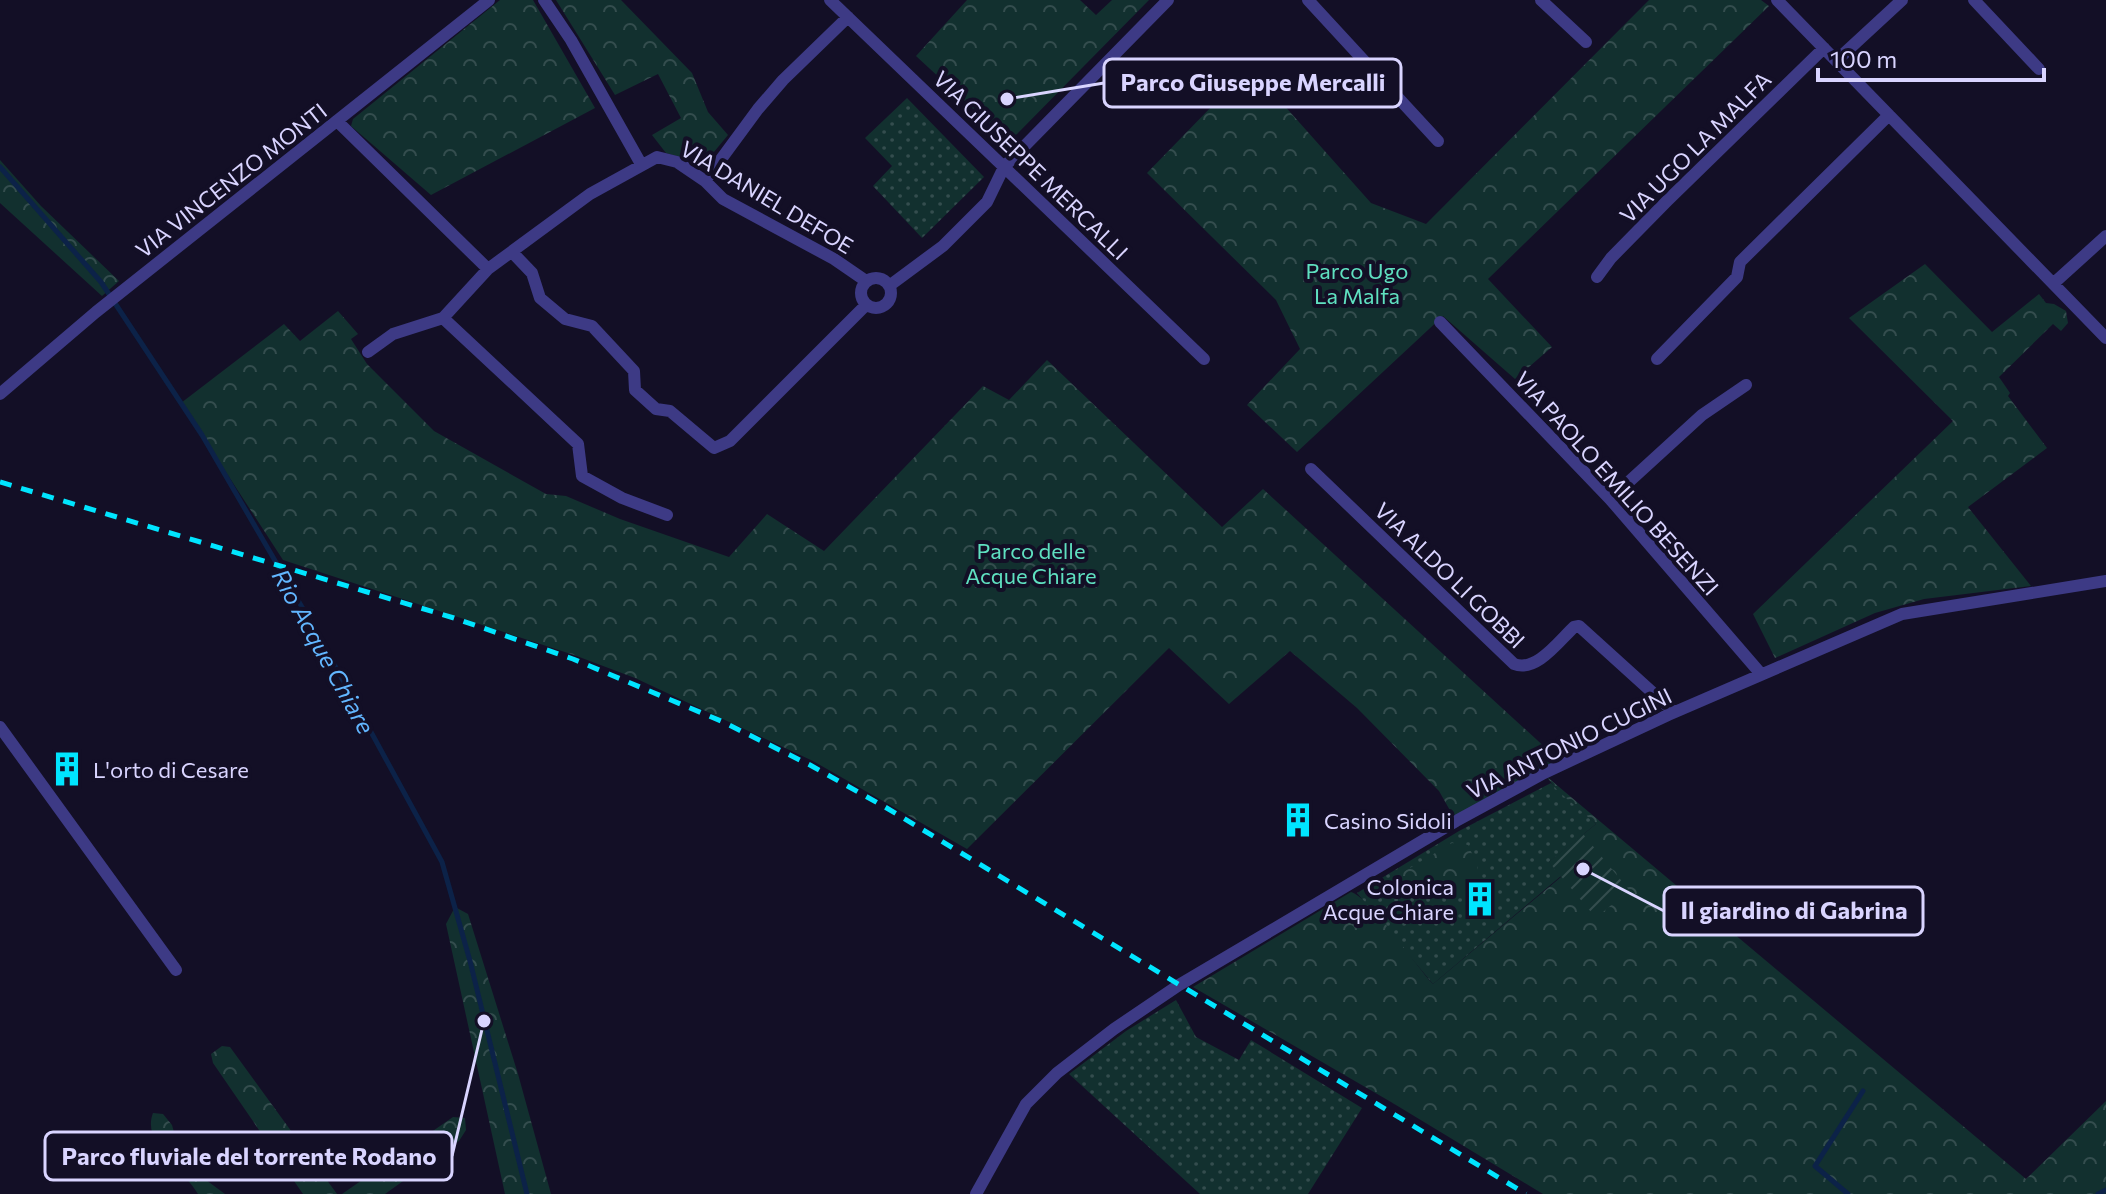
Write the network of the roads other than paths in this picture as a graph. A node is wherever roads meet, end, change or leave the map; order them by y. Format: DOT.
graph roads {
  1 [pos="489,0"];
  2 [pos="544,0"];
  3 [pos="830,0"];
  4 [pos="1168,0"];
  5 [pos="1308,0"];
  6 [pos="1541,0"];
  7 [pos="1777,0"];
  8 [pos="1902,0"];
  9 [pos="1974,0"];
  10 [pos="848,17"];
  11 [pos="1586,42"];
  12 [pos="1824,48"];
  13 [pos="1836,61"];
  14 [pos="2039,69"];
  15 [pos="1889,115"];
  16 [pos="338,122"];
  17 [pos="1438,141"];
  18 [pos="641,164"];
  19 [pos="1004,167"];
  20 [pos="705,181"];
  21 [pos="2106,236"];
  22 [pos="513,253"];
  23 [pos="488,269"];
  24 [pos="1597,277"];
  25 [pos="866,281"];
  26 [pos="2054,283"];
  27 [pos="889,286"];
  28 [pos="866,305"];
  29 [pos="443,318"];
  30 [pos="1440,322"];
  31 [pos="2106,338"];
  32 [pos="368,352"];
  33 [pos="1204,359"];
  34 [pos="1657,359"];
  35 [pos="1746,385"];
  36 [pos="0,394"];
  37 [pos="1311,469"];
  38 [pos="1610,499"];
  39 [pos="667,515"];
  40 [pos="2106,581"];
  41 [pos="1761,674"];
  42 [pos="1674,712"];
  43 [pos="0,727"];
  44 [pos="176,970"];
  45 [pos="976,1194"];
  1 -- 16 [label="street, VIA VINCENZO MONTI"];
  2 -- 18 [label="street"];
  3 -- 10 [label="street, VIA GIUSEPPE MERCALLI"];
  4 -- 19 [label="street"];
  5 -- 17 [label="street"];
  6 -- 11 [label="street"];
  7 -- 12 [label="street"];
  8 -- 13 [label="street"];
  9 -- 14 [label="street"];
  10 -- 19 [label="street, VIA GIUSEPPE MERCALLI"];
  10 -- 20 [label="street"];
  12 -- 13 [label="street"];
  12 -- 24 [label="street, VIA UGO LA MALFA"];
  13 -- 15 [label="street"];
  15 -- 26 [label="street"];
  15 -- 34 [label="street"];
  16 -- 23 [label="street"];
  16 -- 36 [label="street, VIA VINCENZO MONTI"];
  18 -- 20 [label="street, VIA DANIEL DEFOE"];
  18 -- 22 [label="street, VIA DANIEL DEFOE"];
  19 -- 27 [label="street"];
  19 -- 33 [label="street, VIA GIUSEPPE MERCALLI"];
  20 -- 25 [label="street, VIA DANIEL DEFOE"];
  21 -- 26 [label="street"];
  22 -- 23 [label="street, VIA DANIEL DEFOE"];
  22 -- 28 [label="street"];
  23 -- 29 [label="street, VIA DANIEL DEFOE"];
  25 -- 27 [label="street, VIA DANIEL DEFOE"];
  25 -- 28 [label="street, VIA DANIEL DEFOE"];
  26 -- 31 [label="street"];
  27 -- 28 [label="street"];
  29 -- 32 [label="street"];
  29 -- 39 [label="street"];
  30 -- 38 [label="street, VIA PAOLO EMILIO BESENZI"];
  35 -- 38 [label="street"];
  37 -- 42 [label="street, VIA ALDO LI GOBBI"];
  38 -- 41 [label="street, VIA PAOLO EMILIO BESENZI"];
  40 -- 41 [label="street, VIA ANTONIO CUGINI"];
  41 -- 42 [label="street, VIA ANTONIO CUGINI"];
  42 -- 45 [label="street, VIA ANTONIO CUGINI"];
  43 -- 44 [label="street"];
}
